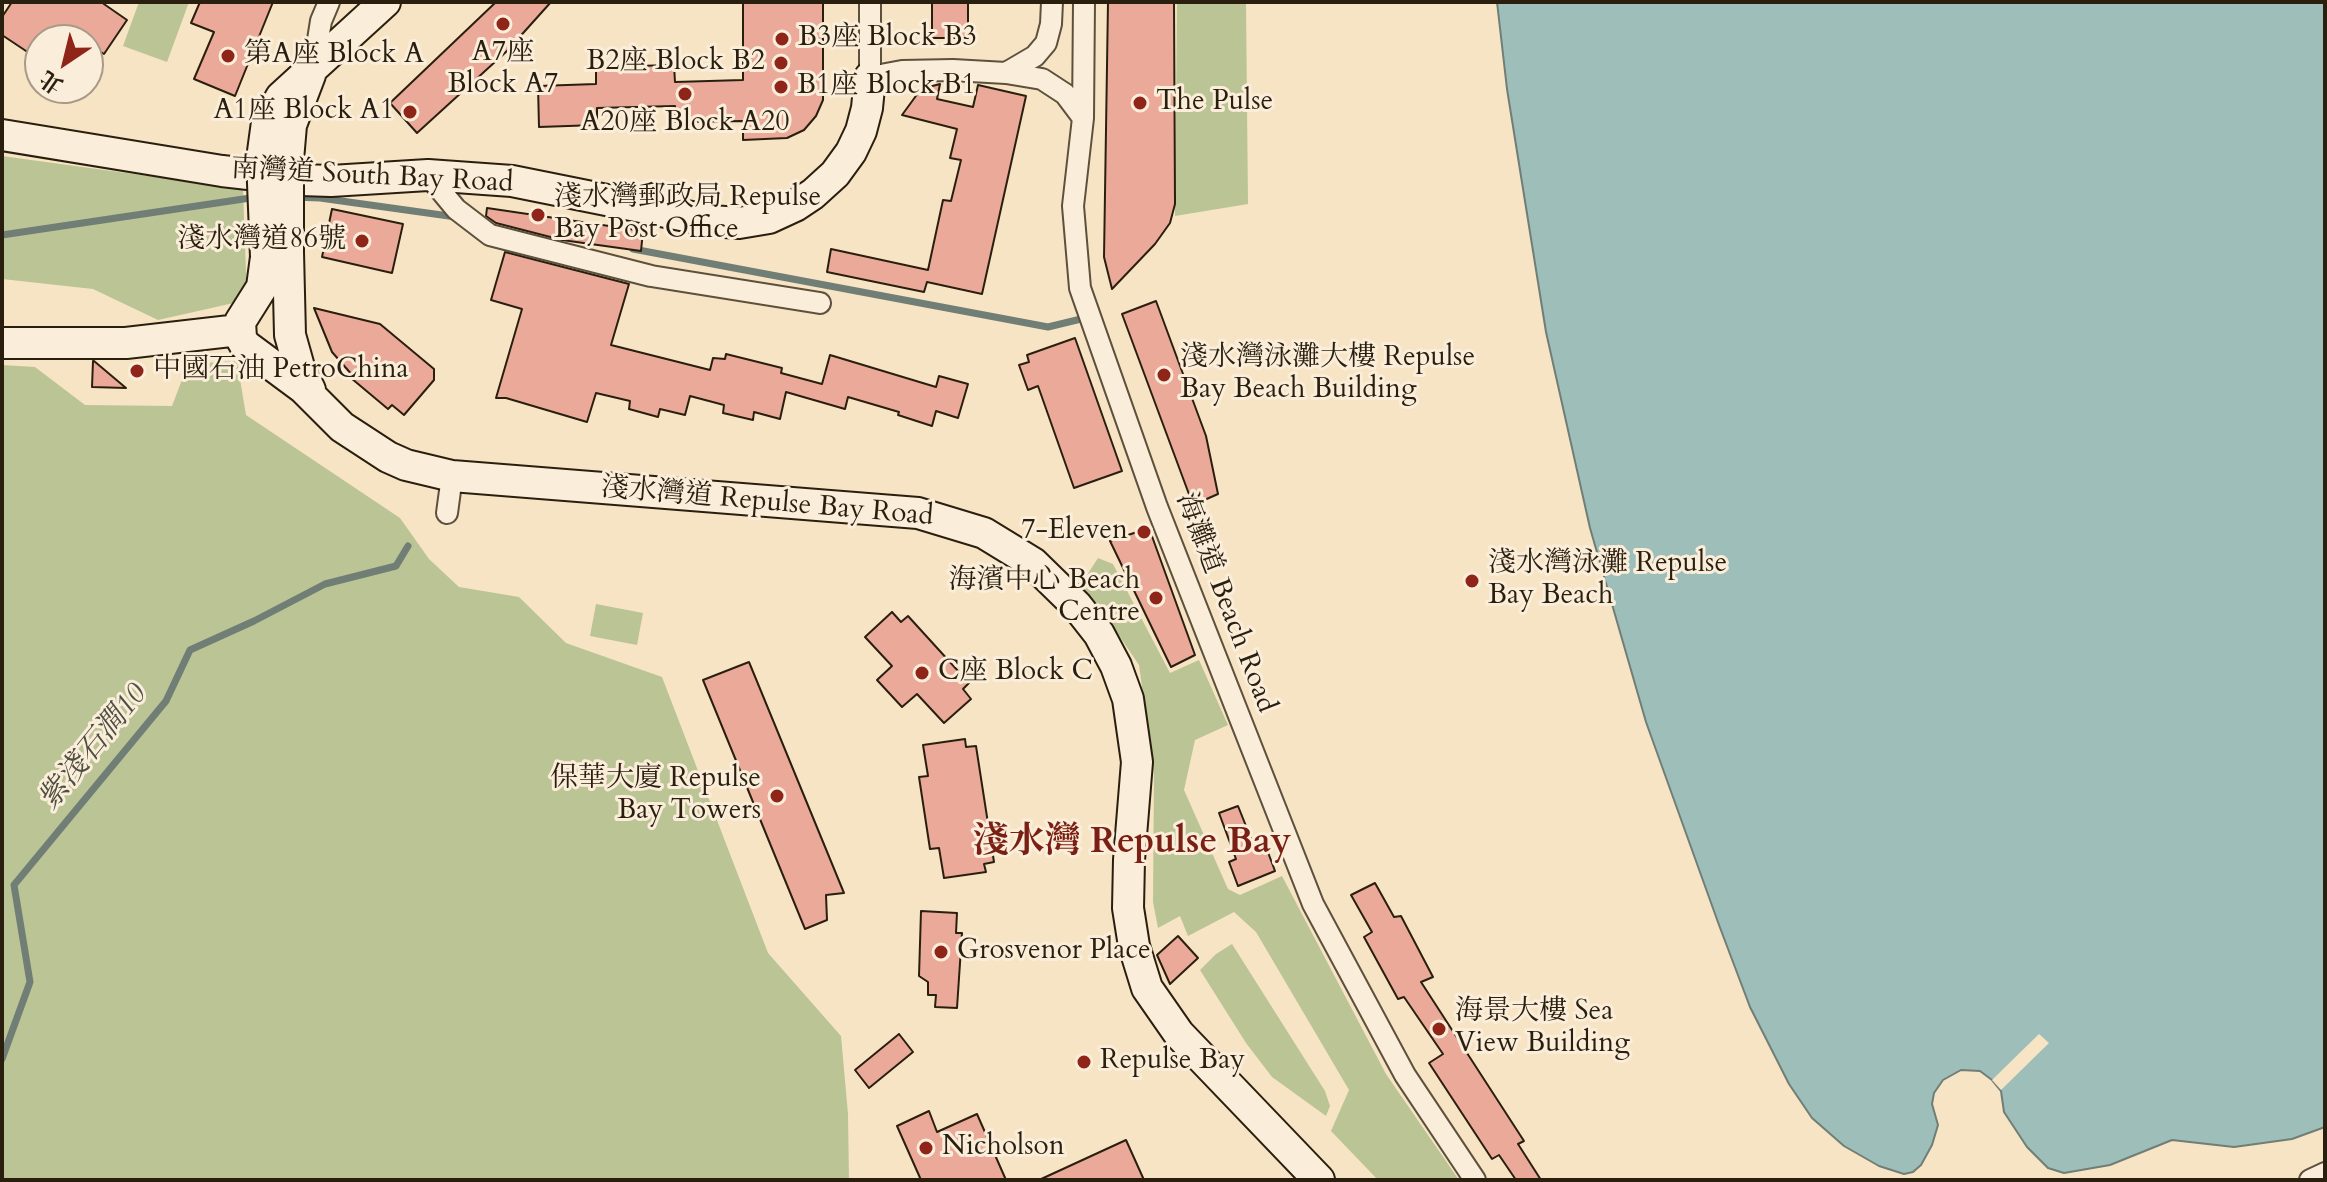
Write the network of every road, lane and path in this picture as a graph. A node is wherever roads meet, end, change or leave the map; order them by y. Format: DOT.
graph roads {
  1 [pos="329,2"];
  2 [pos="385,2"];
  3 [pos="870,2"];
  4 [pos="1052,2"];
  5 [pos="1084,2"];
  6 [pos="314,65"];
  7 [pos="1006,73"];
  8 [pos="870,77"];
  9 [pos="1083,118"];
  10 [pos="2,135"];
  11 [pos="434,183"];
  12 [pos="277,255"];
  13 [pos="820,303"];
  14 [pos="289,328"];
  15 [pos="246,330"];
  16 [pos="2,343"];
  17 [pos="320,405"];
  18 [pos="452,476"];
  19 [pos="447,513"];
  20 [pos="2325,1173"];
  21 [pos="1319,1180"];
  22 [pos="1475,1180"];
  23 [pos="2310,1180"];
  1 -- 6 [label="street"];
  2 -- 6 [label="main road, 淺水灣道 Repulse Bay Road"];
  3 -- 8 [label="street, 南灣道 South Bay Road"];
  4 -- 7 [label="street"];
  5 -- 9 [label="street, 海灘道 Beach Road"];
  6 -- 12 [label="main road, 淺水灣道 Repulse Bay Road, bridge"];
  7 -- 8 [label="street"];
  7 -- 9 [label="street"];
  8 -- 11 [label="main road, 南灣道 South Bay Road"];
  9 -- 22 [label="street, 海灘道 Beach Road"];
  10 -- 11 [label="main road, 南灣道 South Bay Road"];
  11 -- 13 [label="street"];
  12 -- 14 [label="main road, 淺水灣道 Repulse Bay Road"];
  12 -- 15 [label="main road, 淺水灣道 Repulse Bay Road"];
  14 -- 15 [label="main road"];
  14 -- 15 [label="main road"];
  14 -- 17 [label="main road, 淺水灣道 Repulse Bay Road"];
  15 -- 16 [label="main road"];
  15 -- 17 [label="main road, 淺水灣道 Repulse Bay Road"];
  17 -- 18 [label="main road, 淺水灣道 Repulse Bay Road"];
  18 -- 19 [label="street"];
  18 -- 21 [label="main road, 淺水灣道 Repulse Bay Road"];
  20 -- 23 [label="street"];
}
